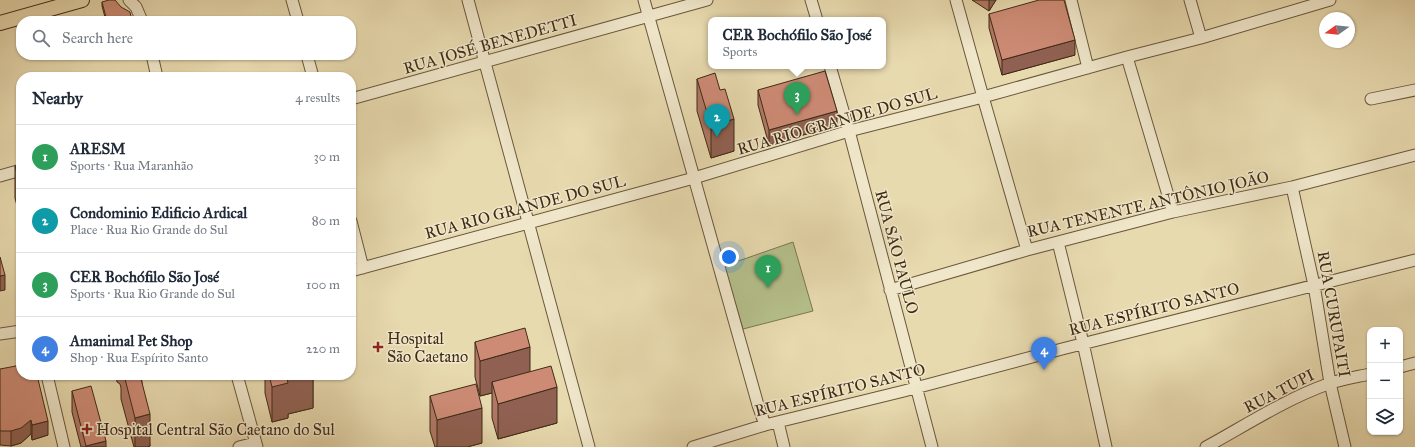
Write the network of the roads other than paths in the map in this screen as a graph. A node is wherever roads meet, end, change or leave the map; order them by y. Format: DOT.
graph roads {
  1 [pos="82,0"];
  2 [pos="129,0"];
  3 [pos="292,0"];
  4 [pos="468,0"];
  5 [pos="644,0"];
  6 [pos="707,0"];
  7 [pos="811,0"];
  8 [pos="956,0"];
  9 [pos="1071,0"];
  10 [pos="1190,0"];
  11 [pos="1330,0"];
  12 [pos="1290,6"];
  13 [pos="25,16"];
  14 [pos="140,16"];
  15 [pos="297,16"];
  16 [pos="649,17"];
  17 [pos="816,17"];
  18 [pos="16,19"];
  19 [pos="0,23"];
  20 [pos="1200,38"];
  21 [pos="1128,57"];
  22 [pos="153,60"];
  23 [pos="308,60"];
  24 [pos="484,62"];
  25 [pos="1088,68"];
  26 [pos="831,69"];
  27 [pos="156,72"];
  28 [pos="312,72"];
  29 [pos="1415,90"];
  30 [pos="983,97"];
  31 [pos="356,98"];
  32 [pos="1371,99"];
  33 [pos="849,131"];
  34 [pos="1415,155"];
  35 [pos="16,171"];
  36 [pos="0,176"];
  37 [pos="694,178"];
  38 [pos="1292,187"];
  39 [pos="1174,212"];
  40 [pos="528,223"];
  41 [pos="356,241"];
  42 [pos="1058,242"];
  43 [pos="1027,250"];
  44 [pos="1415,260"];
  45 [pos="363,268"];
  46 [pos="356,270"];
  47 [pos="1314,285"];
  48 [pos="890,290"];
  49 [pos="16,332"];
  50 [pos="0,334"];
  51 [pos="1083,343"];
  52 [pos="1415,364"];
  53 [pos="1403,366"];
  54 [pos="1367,375"];
  55 [pos="48,380"];
  56 [pos="238,380"];
  57 [pos="1330,383"];
  58 [pos="916,387"];
  59 [pos="778,422"];
  60 [pos="765,425"];
  61 [pos="256,445"];
  62 [pos="64,447"];
  63 [pos="239,447"];
  64 [pos="589,447"];
  65 [pos="693,447"];
  66 [pos="784,447"];
  67 [pos="932,447"];
  68 [pos="1106,447"];
  69 [pos="1206,447"];
  70 [pos="1345,447"];
  1 -- 13 [label="main road"];
  2 -- 14 [label="street"];
  3 -- 15 [label="street"];
  4 -- 24 [label="street"];
  5 -- 16 [label="street"];
  6 -- 16 [label="street, RUA JOSÉ BENEDETTI"];
  7 -- 17 [label="street"];
  8 -- 30 [label="street"];
  9 -- 25 [label="street"];
  10 -- 20 [label="street"];
  11 -- 12 [label="street, RUA RIO GRANDE DO SUL"];
  12 -- 20 [label="street, RUA RIO GRANDE DO SUL"];
  16 -- 24 [label="street, RUA JOSÉ BENEDETTI"];
  16 -- 37 [label="street"];
  18 -- 19 [label="main road"];
  20 -- 21 [label="street, RUA RIO GRANDE DO SUL"];
  21 -- 25 [label="street, RUA RIO GRANDE DO SUL"];
  21 -- 39 [label="street"];
  22 -- 27 [label="street"];
  23 -- 28 [label="street"];
  24 -- 31 [label="street, RUA JOSÉ BENEDETTI"];
  24 -- 40 [label="street"];
  25 -- 30 [label="street, RUA RIO GRANDE DO SUL"];
  26 -- 33 [label="street, RUA SÃO PAULO"];
  29 -- 32 [label="street"];
  30 -- 33 [label="street, RUA RIO GRANDE DO SUL"];
  30 -- 43 [label="street"];
  33 -- 37 [label="street, RUA RIO GRANDE DO SUL"];
  33 -- 48 [label="street, RUA SÃO PAULO"];
  34 -- 38 [label="street, RUA TENENTE ANTÔNIO JOÃO"];
  35 -- 36 [label="street"];
  37 -- 40 [label="street, RUA RIO GRANDE DO SUL"];
  37 -- 60 [label="street"];
  38 -- 39 [label="street, RUA TENENTE ANTÔNIO JOÃO"];
  38 -- 47 [label="street, RUA CURUPAITI"];
  39 -- 42 [label="street, RUA TENENTE ANTÔNIO JOÃO"];
  40 -- 45 [label="street, RUA RIO GRANDE DO SUL"];
  40 -- 64 [label="street"];
  41 -- 45 [label="street"];
  42 -- 43 [label="street, RUA TENENTE ANTÔNIO JOÃO"];
  42 -- 51 [label="street"];
  43 -- 48 [label="street, RUA TENENTE ANTÔNIO JOÃO"];
  44 -- 47 [label="street, RUA ESPÍRITO SANTO"];
  45 -- 46 [label="street, RUA RIO GRANDE DO SUL"];
  47 -- 51 [label="street, RUA ESPÍRITO SANTO"];
  47 -- 57 [label="street, RUA CURUPAITI"];
  48 -- 58 [label="street, RUA SÃO PAULO"];
  49 -- 50 [label="street"];
  51 -- 58 [label="street, RUA ESPÍRITO SANTO"];
  51 -- 68 [label="street"];
  52 -- 53 [label="street"];
  54 -- 57 [label="street, RUA TUPI"];
  55 -- 62 [label="street"];
  56 -- 61 [label="street"];
  57 -- 69 [label="street, RUA TUPI"];
  57 -- 70 [label="street, RUA CURUPAITI"];
  58 -- 59 [label="street, RUA ESPÍRITO SANTO"];
  58 -- 67 [label="street, RUA SÃO PAULO"];
  59 -- 60 [label="street, RUA ESPÍRITO SANTO"];
  59 -- 66 [label="street"];
  60 -- 65 [label="street, RUA ESPÍRITO SANTO"];
  61 -- 63 [label="street"];
}
